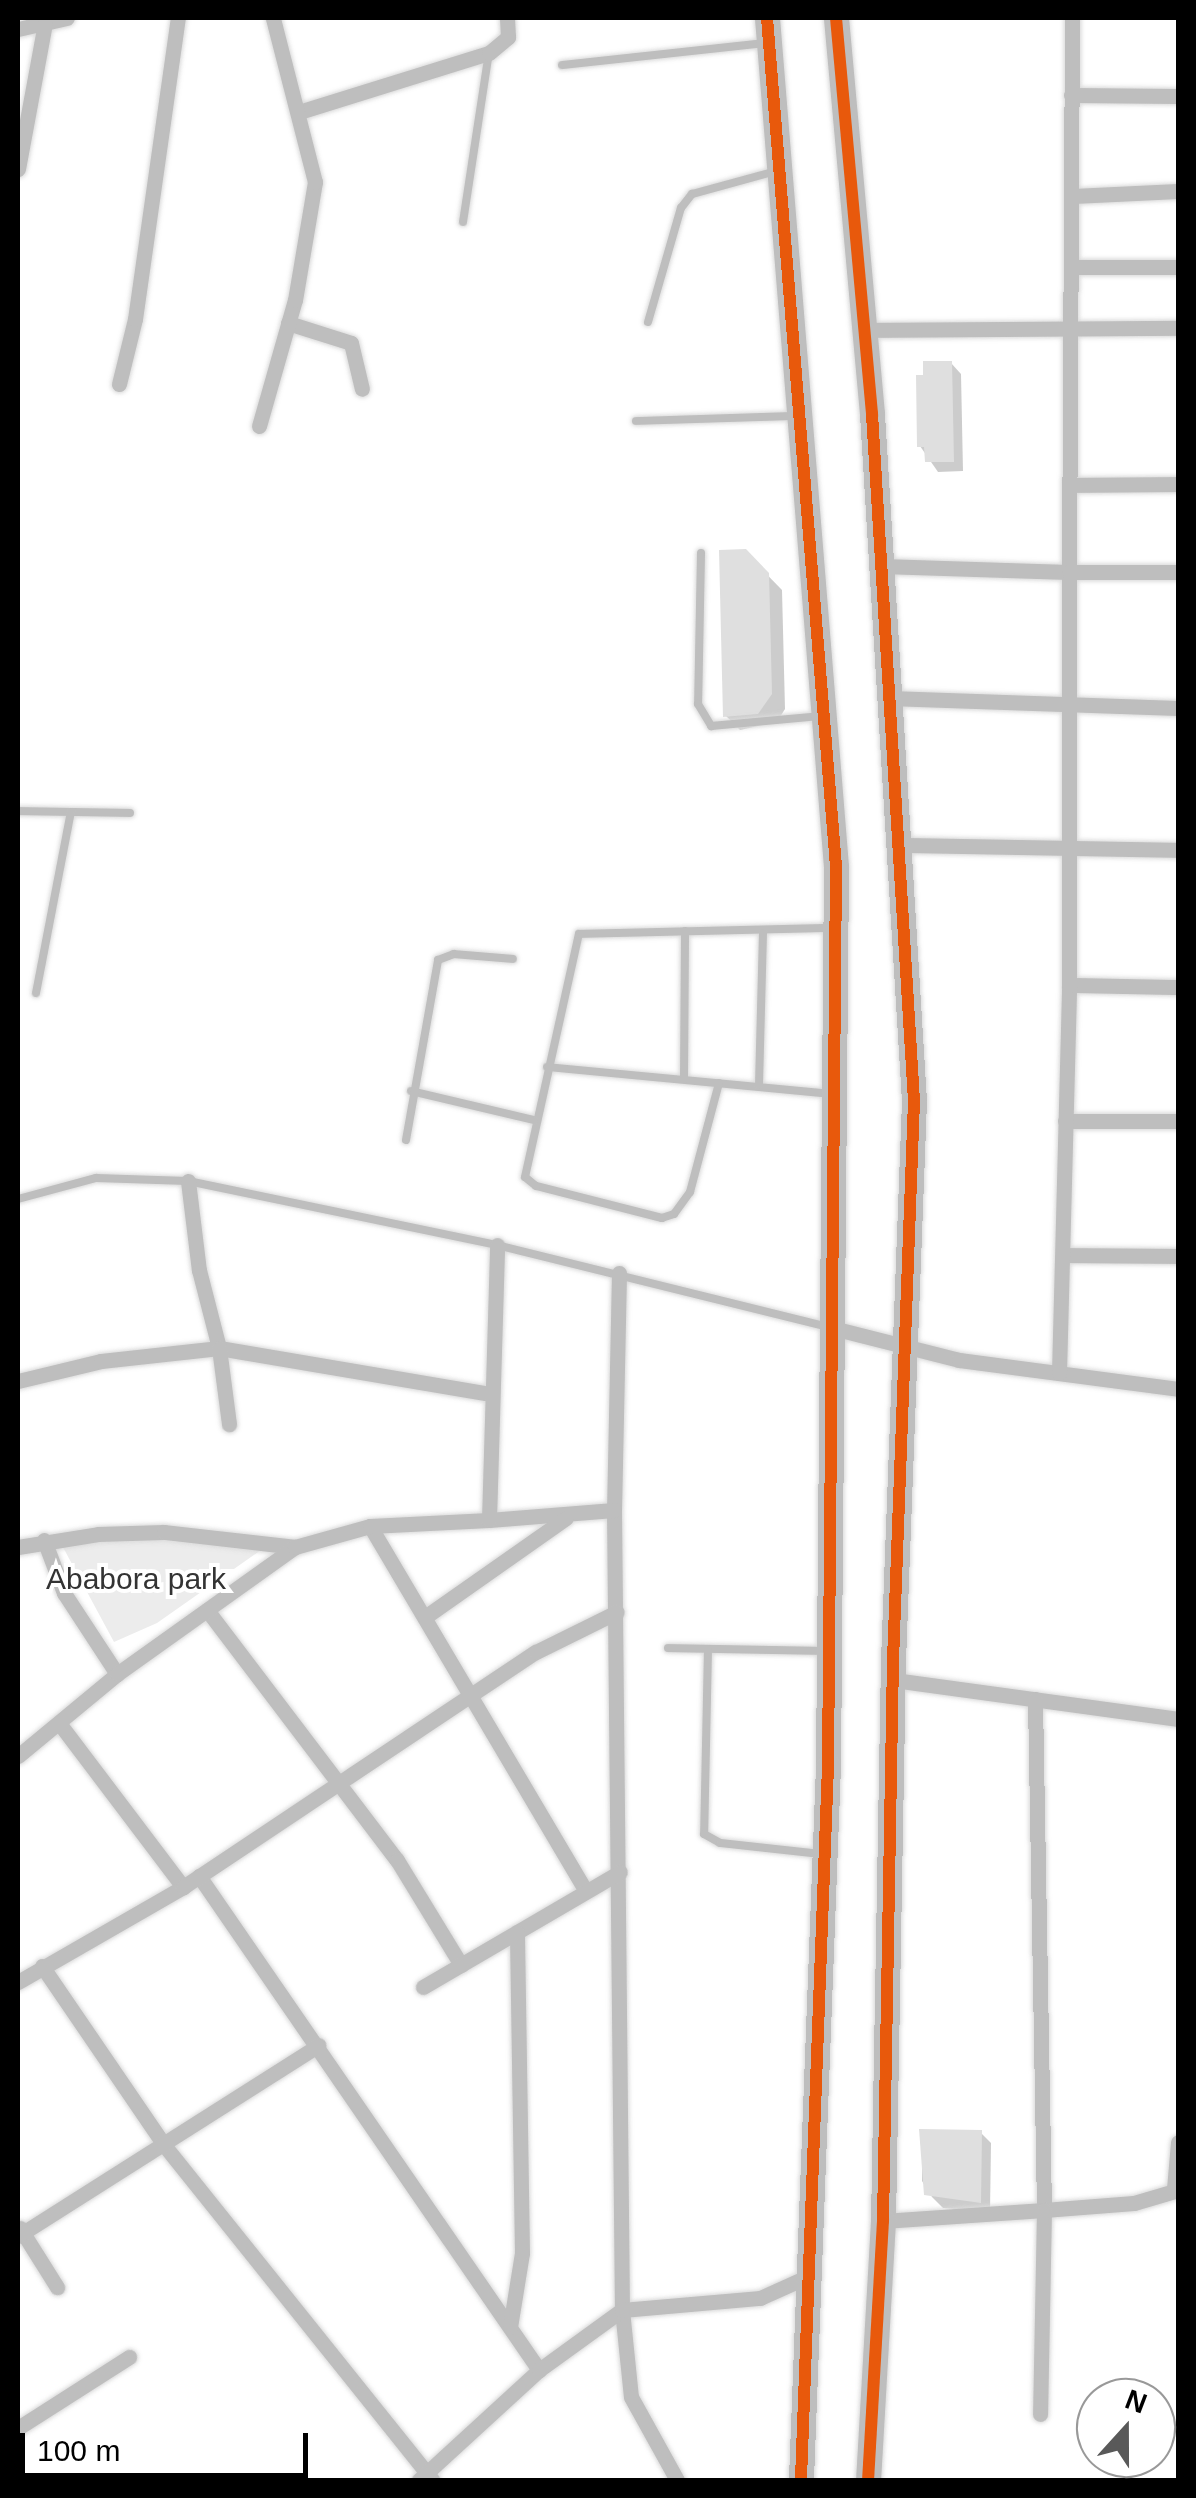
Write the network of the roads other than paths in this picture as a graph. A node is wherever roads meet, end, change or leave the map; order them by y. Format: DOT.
graph roads {
  1 [pos="67,18"];
  2 [pos="178,18"];
  3 [pos="273,18"];
  4 [pos="506,18"];
  5 [pos="836,18"];
  6 [pos="1072,18"];
  7 [pos="45,23"];
  8 [pos="18,29"];
  9 [pos="767,30"];
  10 [pos="490,54"];
  11 [pos="562,65"];
  12 [pos="1072,95"];
  13 [pos="1178,96"];
  14 [pos="299,112"];
  15 [pos="18,169"];
  16 [pos="776,171"];
  17 [pos="1178,191"];
  18 [pos="1073,196"];
  19 [pos="463,222"];
  20 [pos="1073,267"];
  21 [pos="1178,267"];
  22 [pos="648,322"];
  23 [pos="288,323"];
  24 [pos="1071,328"];
  25 [pos="1178,328"];
  26 [pos="864,330"];
  27 [pos="119,384"];
  28 [pos="362,388"];
  29 [pos="797,416"];
  30 [pos="636,421"];
  31 [pos="258,426"];
  32 [pos="1178,484"];
  33 [pos="1070,485"];
  34 [pos="702,554"];
  35 [pos="881,566"];
  36 [pos="1069,572"];
  37 [pos="1178,572"];
  38 [pos="889,698"];
  39 [pos="1069,708"];
  40 [pos="1178,708"];
  41 [pos="822,716"];
  42 [pos="18,811"];
  43 [pos="71,812"];
  44 [pos="130,813"];
  45 [pos="900,845"];
  46 [pos="1178,850"];
  47 [pos="1066,851"];
  48 [pos="836,928"];
  49 [pos="685,932"];
  50 [pos="763,933"];
  51 [pos="513,958"];
  52 [pos="1069,985"];
  53 [pos="1178,986"];
  54 [pos="36,993"];
  55 [pos="547,1067"];
  56 [pos="684,1079"];
  57 [pos="719,1083"];
  58 [pos="759,1085"];
  59 [pos="411,1091"];
  60 [pos="834,1095"];
  61 [pos="534,1120"];
  62 [pos="1066,1122"];
  63 [pos="1178,1122"];
  64 [pos="406,1140"];
  65 [pos="188,1182"];
  66 [pos="18,1200"];
  67 [pos="497,1245"];
  68 [pos="1063,1255"];
  69 [pos="1178,1256"];
  70 [pos="619,1273"];
  71 [pos="830,1328"];
  72 [pos="219,1348"];
  73 [pos="907,1348"];
  74 [pos="1058,1373"];
  75 [pos="18,1381"];
  76 [pos="1178,1390"];
  77 [pos="490,1394"];
  78 [pos="229,1424"];
  79 [pos="614,1510"];
  80 [pos="566,1518"];
  81 [pos="489,1520"];
  82 [pos="370,1526"];
  83 [pos="44,1540"];
  84 [pos="18,1547"];
  85 [pos="296,1547"];
  86 [pos="207,1610"];
  87 [pos="617,1612"];
  88 [pos="425,1618"];
  89 [pos="668,1648"];
  90 [pos="708,1649"];
  91 [pos="826,1651"];
  92 [pos="117,1674"];
  93 [pos="894,1680"];
  94 [pos="468,1694"];
  95 [pos="1035,1698"];
  96 [pos="1178,1719"];
  97 [pos="59,1723"];
  98 [pos="18,1756"];
  99 [pos="339,1783"];
  100 [pos="825,1854"];
  101 [pos="620,1872"];
  102 [pos="198,1876"];
  103 [pos="183,1887"];
  104 [pos="586,1891"];
  105 [pos="516,1932"];
  106 [pos="461,1965"];
  107 [pos="42,1966"];
  108 [pos="18,1982"];
  109 [pos="423,1987"];
  110 [pos="319,2046"];
  111 [pos="1178,2142"];
  112 [pos="164,2145"];
  113 [pos="1176,2189"];
  114 [pos="1044,2210"];
  115 [pos="883,2220"];
  116 [pos="19,2231"];
  117 [pos="809,2276"];
  118 [pos="57,2287"];
  119 [pos="622,2310"];
  120 [pos="510,2327"];
  121 [pos="129,2357"];
  122 [pos="539,2370"];
  123 [pos="1040,2414"];
  124 [pos="18,2428"];
  125 [pos="427,2479"];
  126 [pos="677,2480"];
  127 [pos="801,2480"];
  128 [pos="868,2480"];
  1 -- 7 [label="street"];
  2 -- 27 [label="street"];
  3 -- 14 [label="street"];
  4 -- 10 [label="street"];
  5 -- 26 [label="main road"];
  6 -- 12 [label="street"];
  7 -- 8 [label="street"];
  7 -- 15 [label="street"];
  9 -- 11 [label="lane"];
  9 -- 16 [label="main road"];
  10 -- 14 [label="street"];
  10 -- 19 [label="lane"];
  12 -- 13 [label="street"];
  12 -- 18 [label="street"];
  14 -- 23 [label="street"];
  16 -- 22 [label="lane"];
  16 -- 29 [label="main road"];
  17 -- 18 [label="street"];
  18 -- 20 [label="street"];
  20 -- 21 [label="street"];
  20 -- 24 [label="street"];
  23 -- 28 [label="street"];
  23 -- 31 [label="street"];
  24 -- 25 [label="street"];
  24 -- 26 [label="street"];
  24 -- 33 [label="street"];
  26 -- 35 [label="main road"];
  29 -- 30 [label="lane"];
  29 -- 41 [label="main road"];
  32 -- 33 [label="street"];
  33 -- 36 [label="street"];
  34 -- 41 [label="lane"];
  35 -- 36 [label="street"];
  35 -- 38 [label="main road"];
  36 -- 37 [label="street"];
  36 -- 39 [label="street"];
  38 -- 39 [label="street"];
  38 -- 45 [label="main road"];
  39 -- 40 [label="street"];
  39 -- 47 [label="street"];
  41 -- 48 [label="main road"];
  42 -- 43 [label="lane"];
  43 -- 44 [label="lane"];
  43 -- 54 [label="lane"];
  45 -- 47 [label="street"];
  45 -- 73 [label="main road"];
  46 -- 47 [label="street"];
  47 -- 52 [label="street"];
  48 -- 50 [label="lane"];
  48 -- 60 [label="main road"];
  49 -- 50 [label="lane"];
  49 -- 55 [label="lane"];
  49 -- 56 [label="lane"];
  50 -- 58 [label="lane"];
  51 -- 59 [label="lane"];
  52 -- 53 [label="street"];
  52 -- 62 [label="street"];
  55 -- 56 [label="lane"];
  55 -- 61 [label="lane"];
  56 -- 57 [label="lane"];
  57 -- 58 [label="lane"];
  57 -- 61 [label="lane"];
  58 -- 60 [label="lane"];
  59 -- 61 [label="lane"];
  59 -- 64 [label="lane"];
  60 -- 71 [label="main road"];
  62 -- 63 [label="street"];
  62 -- 68 [label="street"];
  65 -- 66 [label="lane"];
  65 -- 67 [label="lane"];
  65 -- 72 [label="street"];
  67 -- 70 [label="lane"];
  67 -- 77 [label="street"];
  68 -- 69 [label="street"];
  68 -- 74 [label="street"];
  70 -- 71 [label="lane"];
  70 -- 79 [label="street"];
  71 -- 73 [label="street"];
  71 -- 91 [label="main road"];
  72 -- 75 [label="street"];
  72 -- 77 [label="street"];
  72 -- 78 [label="street"];
  73 -- 74 [label="street"];
  73 -- 93 [label="main road"];
  74 -- 76 [label="street"];
  77 -- 81 [label="street"];
  79 -- 80 [label="street"];
  79 -- 87 [label="street"];
  80 -- 81 [label="street"];
  80 -- 88 [label="street"];
  81 -- 82 [label="street"];
  82 -- 85 [label="street"];
  82 -- 88 [label="street"];
  83 -- 84 [label="street"];
  83 -- 85 [label="street"];
  83 -- 92 [label="street"];
  85 -- 86 [label="street"];
  86 -- 92 [label="street"];
  86 -- 99 [label="street"];
  87 -- 94 [label="street"];
  87 -- 101 [label="street"];
  88 -- 94 [label="street"];
  89 -- 90 [label="lane"];
  90 -- 91 [label="lane"];
  90 -- 100 [label="lane"];
  91 -- 100 [label="main road"];
  92 -- 97 [label="street"];
  93 -- 95 [label="street"];
  93 -- 115 [label="main road"];
  94 -- 99 [label="street"];
  94 -- 104 [label="street"];
  95 -- 96 [label="street"];
  95 -- 114 [label="street"];
  97 -- 98 [label="street"];
  97 -- 103 [label="street"];
  99 -- 102 [label="street"];
  99 -- 106 [label="street"];
  100 -- 117 [label="main road"];
  101 -- 104 [label="street"];
  101 -- 119 [label="street"];
  102 -- 103 [label="street"];
  102 -- 110 [label="street"];
  103 -- 107 [label="street"];
  104 -- 105 [label="street"];
  105 -- 106 [label="street"];
  105 -- 120 [label="street"];
  106 -- 109 [label="street"];
  107 -- 108 [label="street"];
  107 -- 112 [label="street"];
  110 -- 112 [label="street"];
  110 -- 120 [label="street"];
  111 -- 113 [label="street"];
  112 -- 116 [label="street"];
  112 -- 125 [label="street"];
  113 -- 114 [label="street"];
  114 -- 115 [label="street"];
  114 -- 123 [label="street"];
  115 -- 128 [label="main road"];
  116 -- 118 [label="street"];
  117 -- 119 [label="street"];
  117 -- 127 [label="main road"];
  119 -- 122 [label="street"];
  119 -- 126 [label="street"];
  120 -- 122 [label="street"];
  121 -- 124 [label="street"];
  122 -- 125 [label="street"];
}
